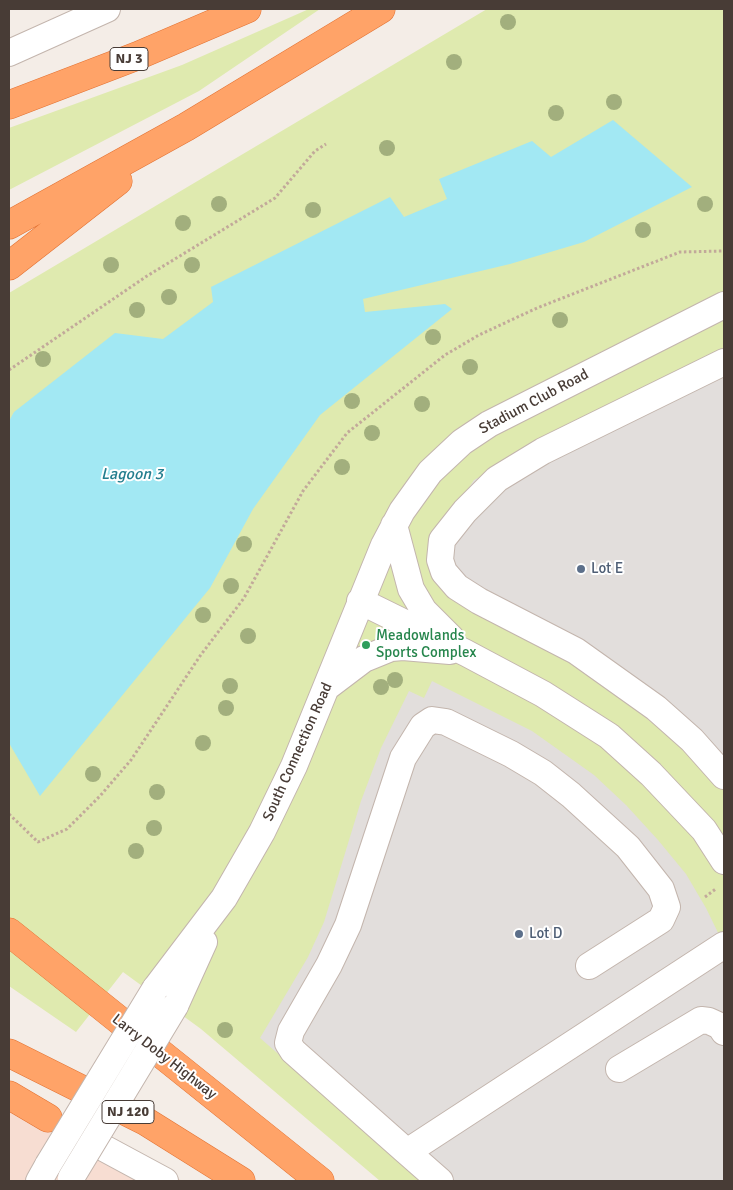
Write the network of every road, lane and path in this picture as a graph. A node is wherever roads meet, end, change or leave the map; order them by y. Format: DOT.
graph roads {
  1 [pos="247,9"];
  2 [pos="380,9"];
  3 [pos="98,12"];
  4 [pos="9,53"];
  5 [pos="9,106"];
  6 [pos="186,127"];
  7 [pos="326,144"];
  8 [pos="9,225"];
  9 [pos="724,251"];
  10 [pos="9,266"];
  11 [pos="724,305"];
  12 [pos="724,362"];
  13 [pos="9,370"];
  14 [pos="394,525"];
  15 [pos="360,601"];
  16 [pos="466,653"];
  17 [pos="327,687"];
  18 [pos="724,776"];
  19 [pos="9,814"];
  20 [pos="724,861"];
  21 [pos="717,888"];
  22 [pos="705,897"];
  23 [pos="224,898"];
  24 [pos="9,932"];
  25 [pos="724,945"];
  26 [pos="589,966"];
  27 [pos="724,1032"];
  28 [pos="9,1053"];
  29 [pos="619,1069"];
  30 [pos="9,1094"];
  31 [pos="9,1106"];
  32 [pos="48,1118"];
  33 [pos="406,1152"];
  34 [pos="43,1173"];
  35 [pos="70,1179"];
  36 [pos="165,1181"];
  37 [pos="241,1181"];
  38 [pos="320,1181"];
  39 [pos="440,1181"];
  1 -- 5 [label="highway, NJ 3"];
  2 -- 6 [label="highway"];
  3 -- 4 [label="street"];
  6 -- 8 [label="highway"];
  6 -- 10 [label="highway"];
  7 -- 13 [label="path"];
  9 -- 19 [label="path"];
  11 -- 14 [label="street, Stadium Club Road"];
  12 -- 18 [label="street"];
  14 -- 15 [label="street, Stadium Club Road"];
  14 -- 16 [label="street"];
  15 -- 16 [label="street"];
  15 -- 17 [label="street, South Connection Road"];
  16 -- 17 [label="street"];
  16 -- 20 [label="street"];
  17 -- 23 [label="street, South Connection Road"];
  21 -- 22 [label="path"];
  23 -- 34 [label="street, South Connection Road, bridge"];
  23 -- 35 [label="street, South Connection Road, bridge"];
  24 -- 38 [label="highway, Larry Doby Highway"];
  25 -- 33 [label="street"];
  26 -- 33 [label="street"];
  27 -- 29 [label="street"];
  28 -- 37 [label="highway, NJ 120"];
  30 -- 32 [label="highway"];
  31 -- 32 [label="street"];
  32 -- 36 [label="street"];
  33 -- 39 [label="street"];
}
